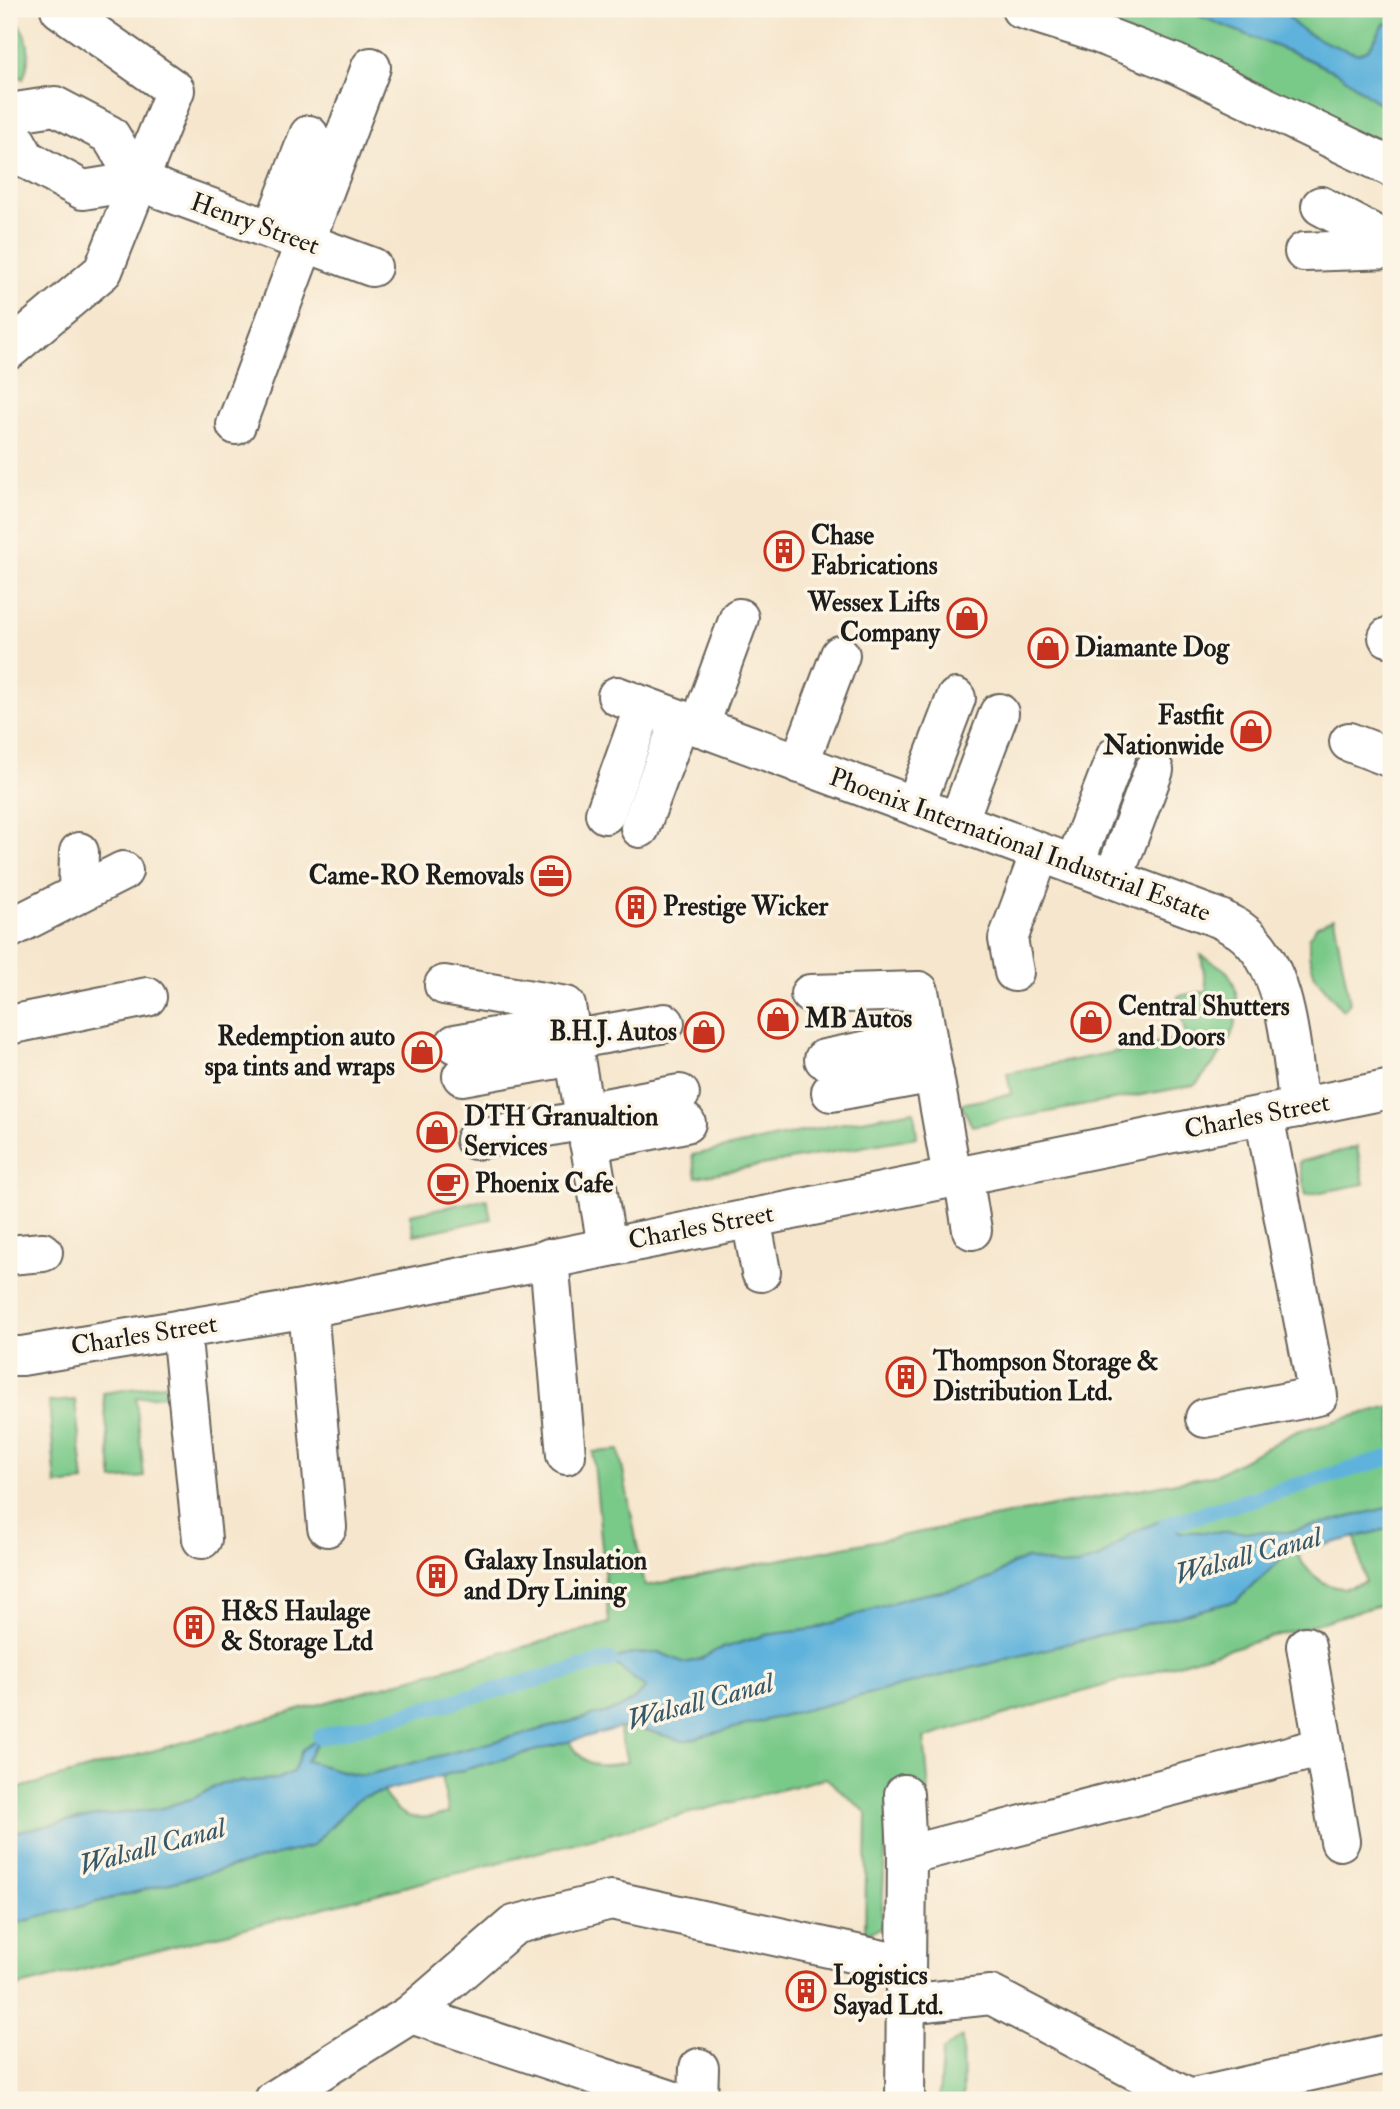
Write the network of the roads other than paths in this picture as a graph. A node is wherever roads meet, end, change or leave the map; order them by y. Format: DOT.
graph roads {
  1 [pos="60,9"];
  2 [pos="1021,9"];
  3 [pos="371,67"];
  4 [pos="9,113"];
  5 [pos="9,128"];
  6 [pos="309,135"];
  7 [pos="1342,145"];
  8 [pos="1391,167"];
  9 [pos="1391,178"];
  10 [pos="138,181"];
  11 [pos="1321,206"];
  12 [pos="288,236"];
  13 [pos="1391,243"];
  14 [pos="1391,249"];
  15 [pos="1304,252"];
  16 [pos="372,267"];
  17 [pos="9,350"];
  18 [pos="236,425"];
  19 [pos="739,618"];
  20 [pos="839,655"];
  21 [pos="956,698"];
  22 [pos="999,713"];
  23 [pos="690,723"];
  24 [pos="1349,743"];
  25 [pos="1116,756"];
  26 [pos="1391,758"];
  27 [pos="799,764"];
  28 [pos="1154,770"];
  29 [pos="915,806"];
  30 [pos="605,814"];
  31 [pos="958,822"];
  32 [pos="640,828"];
  33 [pos="79,852"];
  34 [pos="1057,859"];
  35 [pos="123,871"];
  36 [pos="1113,879"];
  37 [pos="78,893"];
  38 [pos="9,929"];
  39 [pos="1014,972"];
  40 [pos="444,985"];
  41 [pos="810,994"];
  42 [pos="147,998"];
  43 [pos="664,1023"];
  44 [pos="9,1025"];
  45 [pos="571,1040"];
  46 [pos="930,1055"];
  47 [pos="459,1060"];
  48 [pos="827,1076"];
  49 [pos="1391,1089"];
  50 [pos="683,1109"];
  51 [pos="1281,1111"];
  52 [pos="586,1125"];
  53 [pos="475,1140"];
  54 [pos="958,1176"];
  55 [pos="751,1217"];
  56 [pos="972,1230"];
  57 [pos="607,1246"];
  58 [pos="549,1258"];
  59 [pos="761,1272"];
  60 [pos="308,1308"];
  61 [pos="181,1329"];
  62 [pos="13,1345"];
  63 [pos="1205,1418"];
  64 [pos="566,1455"];
  65 [pos="327,1527"];
  66 [pos="202,1539"];
  67 [pos="1306,1646"];
  68 [pos="1323,1747"];
  69 [pos="904,1794"];
  70 [pos="1340,1841"];
  71 [pos="907,1854"];
  72 [pos="906,1965"];
  73 [pos="906,2004"];
  74 [pos="411,2014"];
  75 [pos="1391,2053"];
  76 [pos="274,2100"];
  77 [pos="671,2100"];
  78 [pos="905,2100"];
  79 [pos="1187,2100"];
  1 -- 10 [label="street"];
  2 -- 7 [label="street"];
  3 -- 12 [label="street"];
  4 -- 10 [label="street"];
  5 -- 10 [label="street"];
  6 -- 12 [label="street"];
  7 -- 8 [label="street"];
  7 -- 9 [label="street"];
  10 -- 12 [label="street, Henry Street"];
  10 -- 17 [label="street"];
  11 -- 13 [label="street"];
  12 -- 16 [label="street, Henry Street"];
  12 -- 18 [label="street"];
  14 -- 15 [label="street"];
  19 -- 23 [label="street"];
  20 -- 27 [label="street"];
  21 -- 29 [label="street"];
  22 -- 31 [label="street"];
  23 -- 27 [label="street, Phoenix International Industrial Estate"];
  23 -- 30 [label="street, Phoenix International Industrial Estate"];
  23 -- 32 [label="street"];
  24 -- 26 [label="street"];
  25 -- 34 [label="street"];
  27 -- 29 [label="street, Phoenix International Industrial Estate"];
  28 -- 36 [label="street"];
  29 -- 31 [label="street, Phoenix International Industrial Estate"];
  31 -- 34 [label="street, Phoenix International Industrial Estate"];
  33 -- 37 [label="street"];
  34 -- 36 [label="street, Phoenix International Industrial Estate"];
  34 -- 39 [label="street"];
  35 -- 37 [label="street"];
  36 -- 51 [label="street, Phoenix International Industrial Estate"];
  37 -- 38 [label="street"];
  40 -- 45 [label="street"];
  41 -- 46 [label="street"];
  42 -- 44 [label="street"];
  43 -- 45 [label="street"];
  45 -- 47 [label="street"];
  45 -- 52 [label="street"];
  46 -- 48 [label="street"];
  46 -- 54 [label="street"];
  49 -- 51 [label="street, Charles Street"];
  50 -- 52 [label="street"];
  51 -- 54 [label="street, Charles Street"];
  51 -- 63 [label="street, Phoenix International Industrial Estate"];
  52 -- 53 [label="street"];
  52 -- 57 [label="street"];
  54 -- 55 [label="street, Charles Street"];
  54 -- 56 [label="street"];
  55 -- 57 [label="street, Charles Street"];
  55 -- 59 [label="street"];
  57 -- 58 [label="street, Charles Street"];
  58 -- 60 [label="street, Charles Street"];
  58 -- 64 [label="street"];
  60 -- 61 [label="street, Charles Street"];
  60 -- 65 [label="street"];
  61 -- 62 [label="street, Charles Street"];
  61 -- 66 [label="street"];
  67 -- 68 [label="street"];
  68 -- 70 [label="street"];
  68 -- 71 [label="street"];
  69 -- 71 [label="street"];
  71 -- 72 [label="street"];
  72 -- 73 [label="street"];
  72 -- 74 [label="street"];
  73 -- 78 [label="street"];
  73 -- 79 [label="street"];
  74 -- 76 [label="street"];
  74 -- 77 [label="street"];
  75 -- 79 [label="street"];
}
